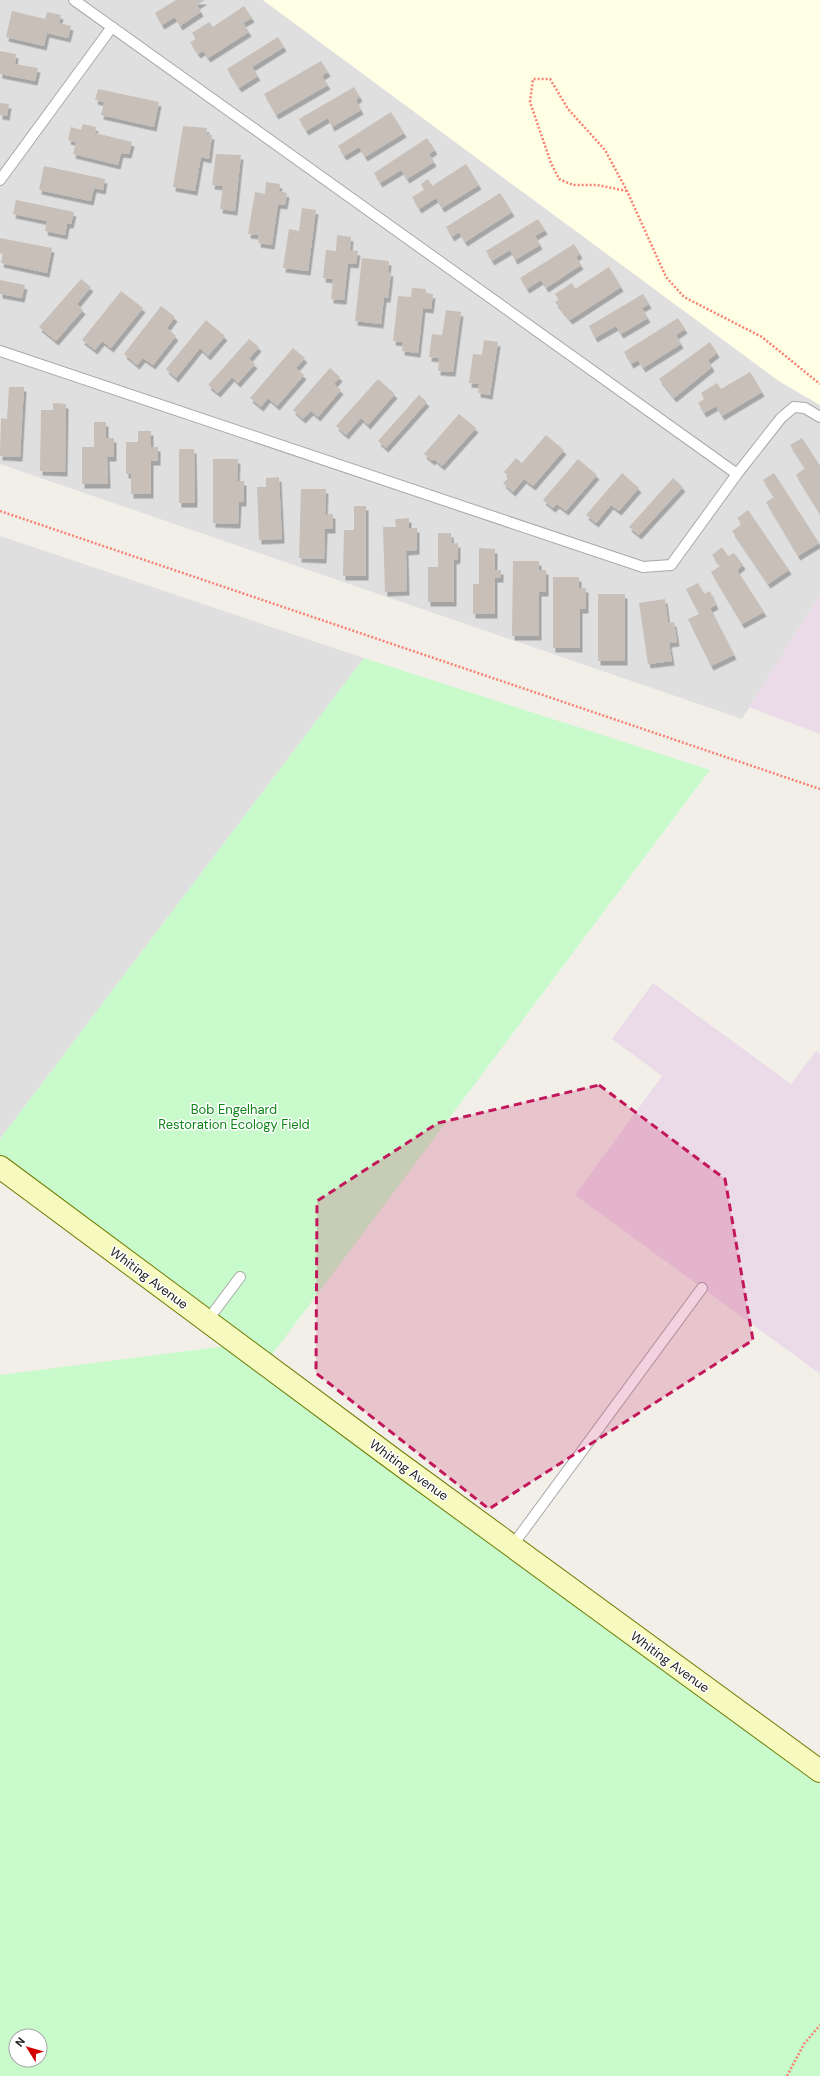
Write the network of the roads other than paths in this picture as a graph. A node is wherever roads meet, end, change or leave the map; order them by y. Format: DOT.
graph roads {
  1 [pos="74,0"];
  2 [pos="112,27"];
  3 [pos="0,180"];
  4 [pos="0,351"];
  5 [pos="820,417"];
  6 [pos="737,474"];
  7 [pos="0,1167"];
  8 [pos="240,1277"];
  9 [pos="702,1288"];
  10 [pos="207,1321"];
  11 [pos="512,1546"];
  12 [pos="820,1771"];
  1 -- 2 [label="lane"];
  2 -- 3 [label="lane"];
  2 -- 6 [label="lane"];
  4 -- 6 [label="lane"];
  5 -- 6 [label="lane"];
  7 -- 10 [label="street, Whiting Avenue"];
  8 -- 10 [label="lane"];
  9 -- 11 [label="lane"];
  10 -- 11 [label="street, Whiting Avenue"];
  11 -- 12 [label="street, Whiting Avenue"];
}
